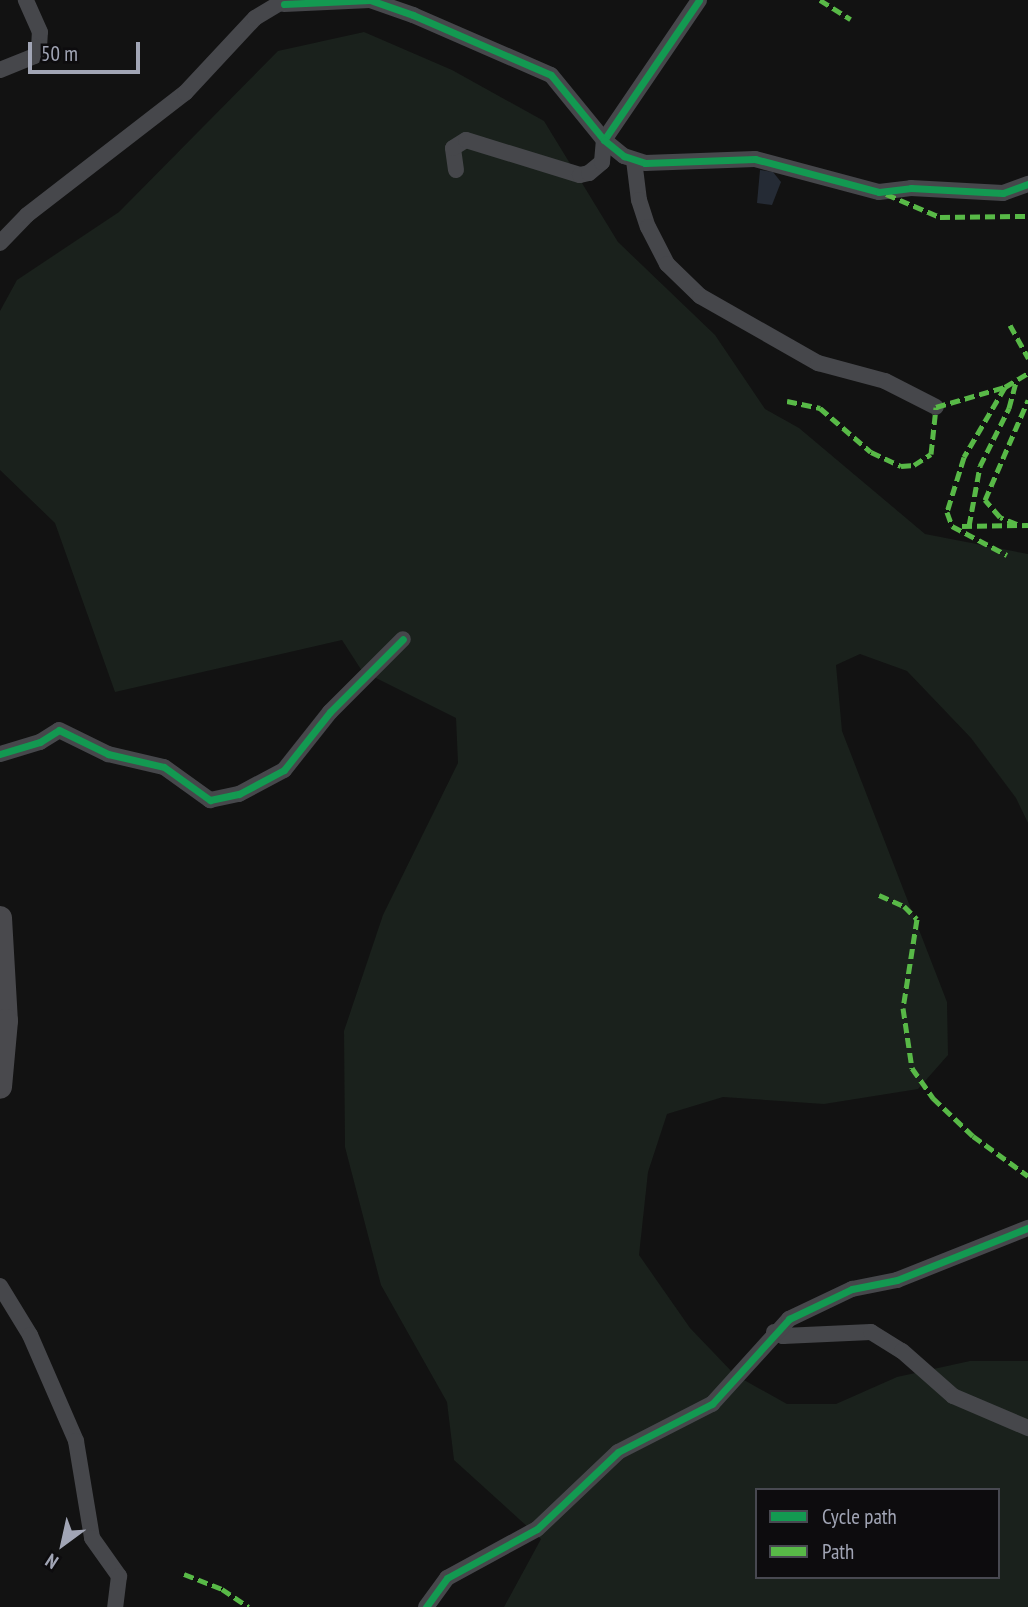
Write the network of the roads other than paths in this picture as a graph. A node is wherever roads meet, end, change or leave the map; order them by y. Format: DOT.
graph roads {
  1 [pos="26,0"];
  2 [pos="699,0"];
  3 [pos="285,2"];
  4 [pos="0,70"];
  5 [pos="604,140"];
  6 [pos="635,160"];
  7 [pos="456,170"];
  8 [pos="1028,184"];
  9 [pos="0,243"];
  10 [pos="936,407"];
  11 [pos="403,639"];
  12 [pos="0,754"];
  13 [pos="0,918"];
  14 [pos="0,1087"];
  15 [pos="1028,1228"];
  16 [pos="0,1286"];
  17 [pos="774,1332"];
  18 [pos="1028,1428"];
  19 [pos="115,1607"];
  20 [pos="426,1607"];
  1 -- 4 [label="street"];
  2 -- 5 [label="street"];
  3 -- 5 [label="street"];
  3 -- 9 [label="street"];
  5 -- 6 [label="street"];
  5 -- 7 [label="street"];
  6 -- 8 [label="street"];
  6 -- 10 [label="street"];
  11 -- 12 [label="street"];
  13 -- 14 [label="main road"];
  15 -- 17 [label="street"];
  16 -- 19 [label="street"];
  17 -- 18 [label="street"];
  17 -- 20 [label="street"];
}
